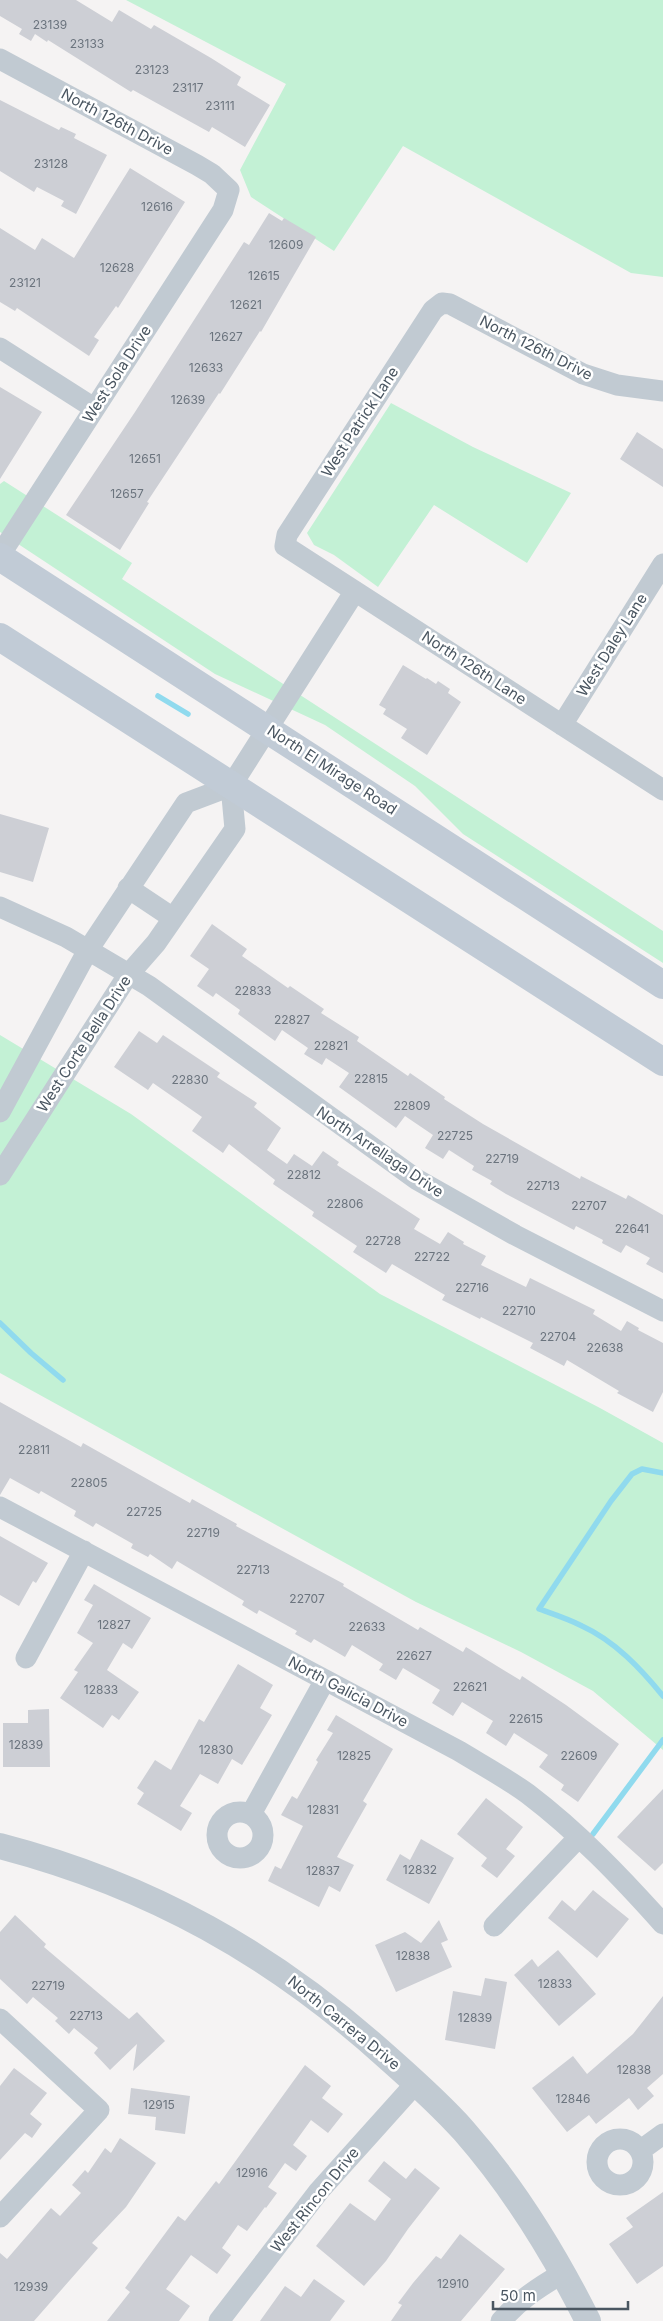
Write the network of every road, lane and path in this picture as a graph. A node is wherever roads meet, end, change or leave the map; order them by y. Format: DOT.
graph roads {
  1 [pos="0,59"];
  2 [pos="229,190"];
  3 [pos="442,303"];
  4 [pos="0,348"];
  5 [pos="663,391"];
  6 [pos="94,408"];
  7 [pos="284,546"];
  8 [pos="0,556"];
  9 [pos="663,564"];
  10 [pos="356,591"];
  11 [pos="0,637"];
  12 [pos="562,725"];
  13 [pos="268,728"];
  14 [pos="231,786"];
  15 [pos="663,790"];
  16 [pos="128,888"];
  17 [pos="0,907"];
  18 [pos="173,918"];
  19 [pos="88,950"];
  20 [pos="121,971"];
  21 [pos="663,985"];
  22 [pos="663,1062"];
  23 [pos="0,1112"];
  24 [pos="0,1175"];
  25 [pos="663,1311"];
  26 [pos="0,1507"];
  27 [pos="84,1551"];
  28 [pos="26,1658"];
  29 [pos="324,1680"];
  30 [pos="251,1814"];
  31 [pos="580,1837"];
  32 [pos="0,1846"];
  33 [pos="663,1924"];
  34 [pos="494,1926"];
  35 [pos="0,2019"];
  36 [pos="416,2083"];
  37 [pos="663,2134"];
  38 [pos="641,2150"];
  39 [pos="0,2217"];
  40 [pos="563,2273"];
  41 [pos="218,2321"];
  42 [pos="501,2321"];
  43 [pos="588,2321"];
  1 -- 2 [label="street, North 126th Drive"];
  2 -- 6 [label="street, West Sola Drive"];
  3 -- 5 [label="street, North 126th Drive"];
  3 -- 7 [label="street, West Patrick Lane"];
  4 -- 6 [label="street"];
  6 -- 8 [label="street, West Sola Drive"];
  7 -- 10 [label="street, North 126th Lane"];
  8 -- 13 [label="main road, North El Mirage Road"];
  9 -- 12 [label="street, West Daley Lane"];
  10 -- 12 [label="street, North 126th Lane"];
  10 -- 13 [label="street"];
  11 -- 14 [label="main road"];
  12 -- 15 [label="street, North 126th Lane"];
  13 -- 14 [label="street"];
  13 -- 21 [label="main road, North El Mirage Road"];
  14 -- 16 [label="street"];
  14 -- 18 [label="street, West Corte Bella Drive"];
  14 -- 22 [label="main road"];
  16 -- 18 [label="street"];
  16 -- 19 [label="street"];
  17 -- 19 [label="street, North Arrellaga Drive"];
  18 -- 20 [label="street, West Corte Bella Drive"];
  19 -- 20 [label="street, North Arrellaga Drive"];
  19 -- 23 [label="street"];
  20 -- 24 [label="street, West Corte Bella Drive"];
  20 -- 25 [label="street, North Arrellaga Drive"];
  26 -- 27 [label="street, North Galicia Drive"];
  27 -- 28 [label="street"];
  27 -- 29 [label="street, North Galicia Drive"];
  29 -- 30 [label="street"];
  29 -- 31 [label="street, North Galicia Drive"];
  31 -- 33 [label="street, North Galicia Drive"];
  31 -- 34 [label="street"];
  32 -- 36 [label="street, North Carrera Drive"];
  35 -- 39 [label="street"];
  36 -- 40 [label="street, North Carrera Drive"];
  36 -- 41 [label="street, West Rincon Drive"];
  37 -- 38 [label="street"];
  40 -- 42 [label="street"];
  40 -- 43 [label="street, North Carrera Drive"];
}
